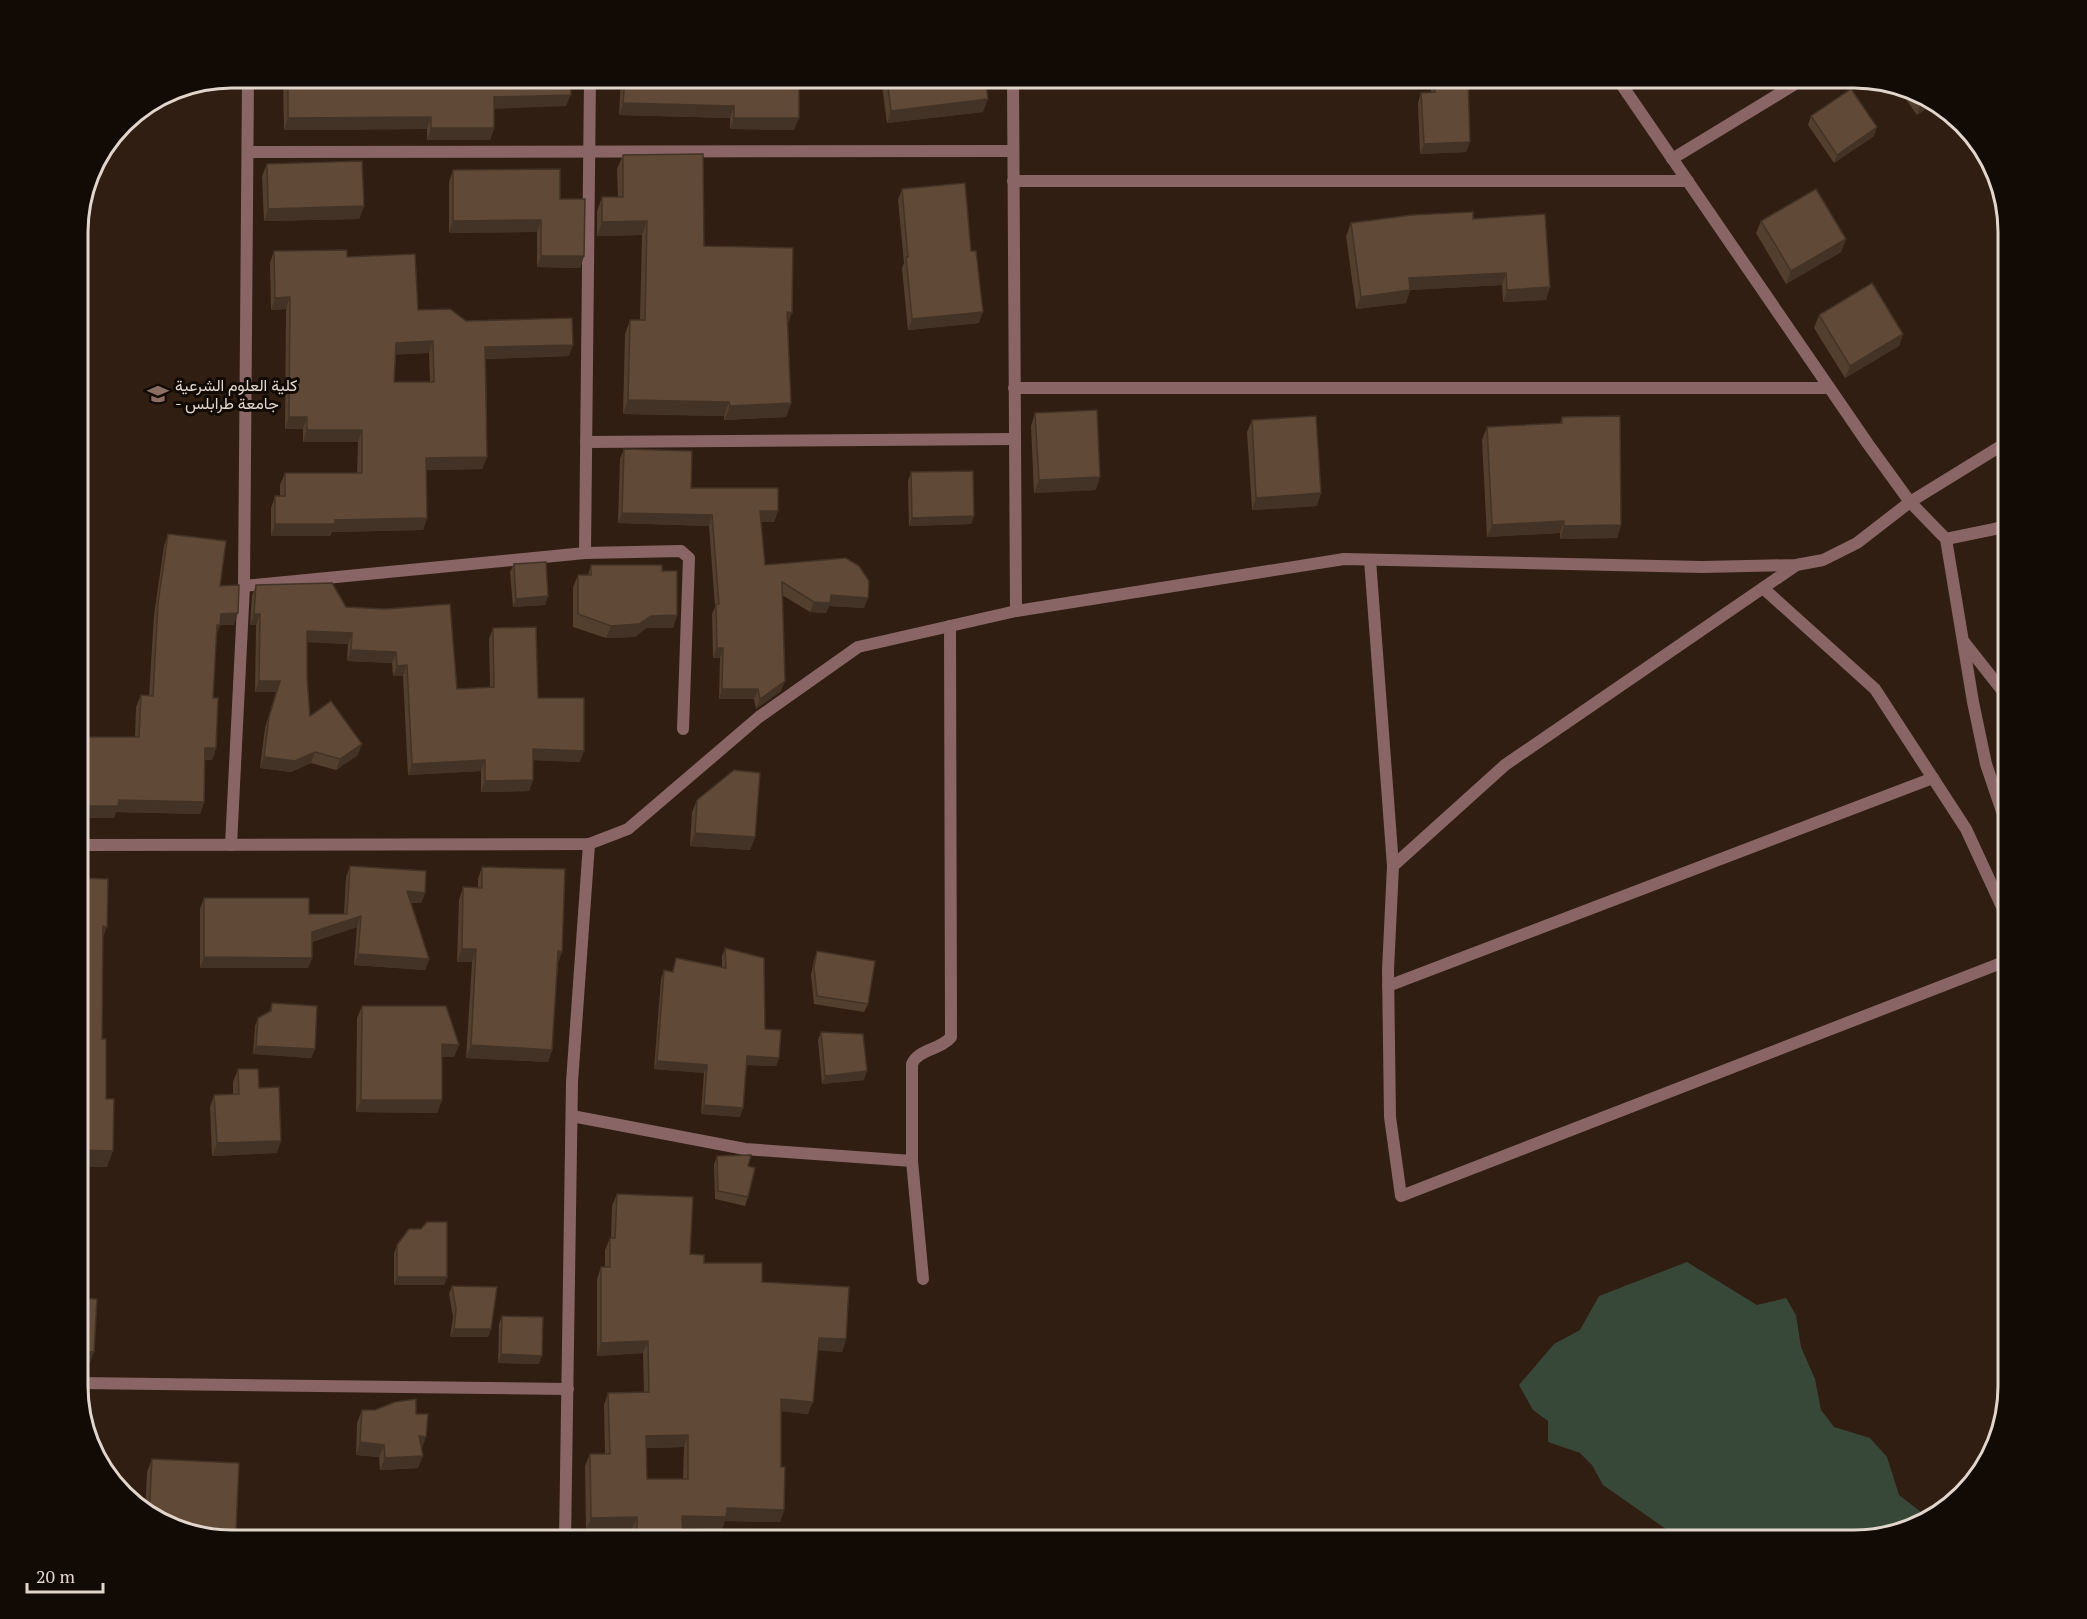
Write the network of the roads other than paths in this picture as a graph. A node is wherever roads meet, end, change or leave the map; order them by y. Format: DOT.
graph roads {
  1 [pos="1624,88"];
  2 [pos="1789,88"];
  3 [pos="249,89"];
  4 [pos="590,89"];
  5 [pos="1013,89"];
  6 [pos="1013,151"];
  7 [pos="248,152"];
  8 [pos="589,153"];
  9 [pos="1672,159"];
  10 [pos="1013,181"];
  11 [pos="1688,181"];
  12 [pos="1014,388"];
  13 [pos="1829,388"];
  14 [pos="1014,439"];
  15 [pos="586,442"];
  16 [pos="1998,448"];
  17 [pos="1910,502"];
  18 [pos="1998,528"];
  19 [pos="1946,539"];
  20 [pos="585,553"];
  21 [pos="1370,560"];
  22 [pos="1796,565"];
  23 [pos="244,586"];
  24 [pos="1762,588"];
  25 [pos="1016,611"];
  26 [pos="950,626"];
  27 [pos="1964,641"];
  28 [pos="1998,685"];
  29 [pos="683,729"];
  30 [pos="1933,778"];
  31 [pos="1998,800"];
  32 [pos="589,844"];
  33 [pos="89,845"];
  34 [pos="231,845"];
  35 [pos="1393,866"];
  36 [pos="1998,898"];
  37 [pos="1998,964"];
  38 [pos="1388,986"];
  39 [pos="572,1116"];
  40 [pos="912,1161"];
  41 [pos="923,1279"];
  42 [pos="89,1383"];
  43 [pos="568,1389"];
  44 [pos="565,1530"];
  1 -- 9 [label="street"];
  2 -- 9 [label="street"];
  3 -- 7 [label="street"];
  4 -- 8 [label="street"];
  5 -- 6 [label="street"];
  6 -- 8 [label="street"];
  6 -- 10 [label="street"];
  7 -- 8 [label="street"];
  7 -- 23 [label="street"];
  8 -- 15 [label="street"];
  9 -- 11 [label="street"];
  10 -- 11 [label="street"];
  10 -- 12 [label="street"];
  11 -- 13 [label="street"];
  12 -- 13 [label="street"];
  12 -- 14 [label="street"];
  13 -- 17 [label="street"];
  14 -- 15 [label="street"];
  14 -- 25 [label="street"];
  15 -- 20 [label="street"];
  16 -- 17 [label="street"];
  17 -- 19 [label="street"];
  17 -- 22 [label="street"];
  18 -- 19 [label="street"];
  19 -- 27 [label="street"];
  20 -- 23 [label="street"];
  20 -- 29 [label="street"];
  21 -- 22 [label="street"];
  21 -- 25 [label="street"];
  21 -- 35 [label="street"];
  22 -- 24 [label="street"];
  23 -- 34 [label="street"];
  24 -- 30 [label="street"];
  24 -- 35 [label="street"];
  25 -- 26 [label="street"];
  26 -- 32 [label="street"];
  26 -- 40 [label="street"];
  27 -- 28 [label="street"];
  27 -- 31 [label="street"];
  30 -- 36 [label="street"];
  30 -- 38 [label="street"];
  32 -- 34 [label="street"];
  32 -- 39 [label="street"];
  33 -- 34 [label="street"];
  35 -- 38 [label="street"];
  37 -- 38 [label="street"];
  39 -- 40 [label="street"];
  39 -- 43 [label="street"];
  40 -- 41 [label="street"];
  42 -- 43 [label="street"];
  43 -- 44 [label="street"];
}
